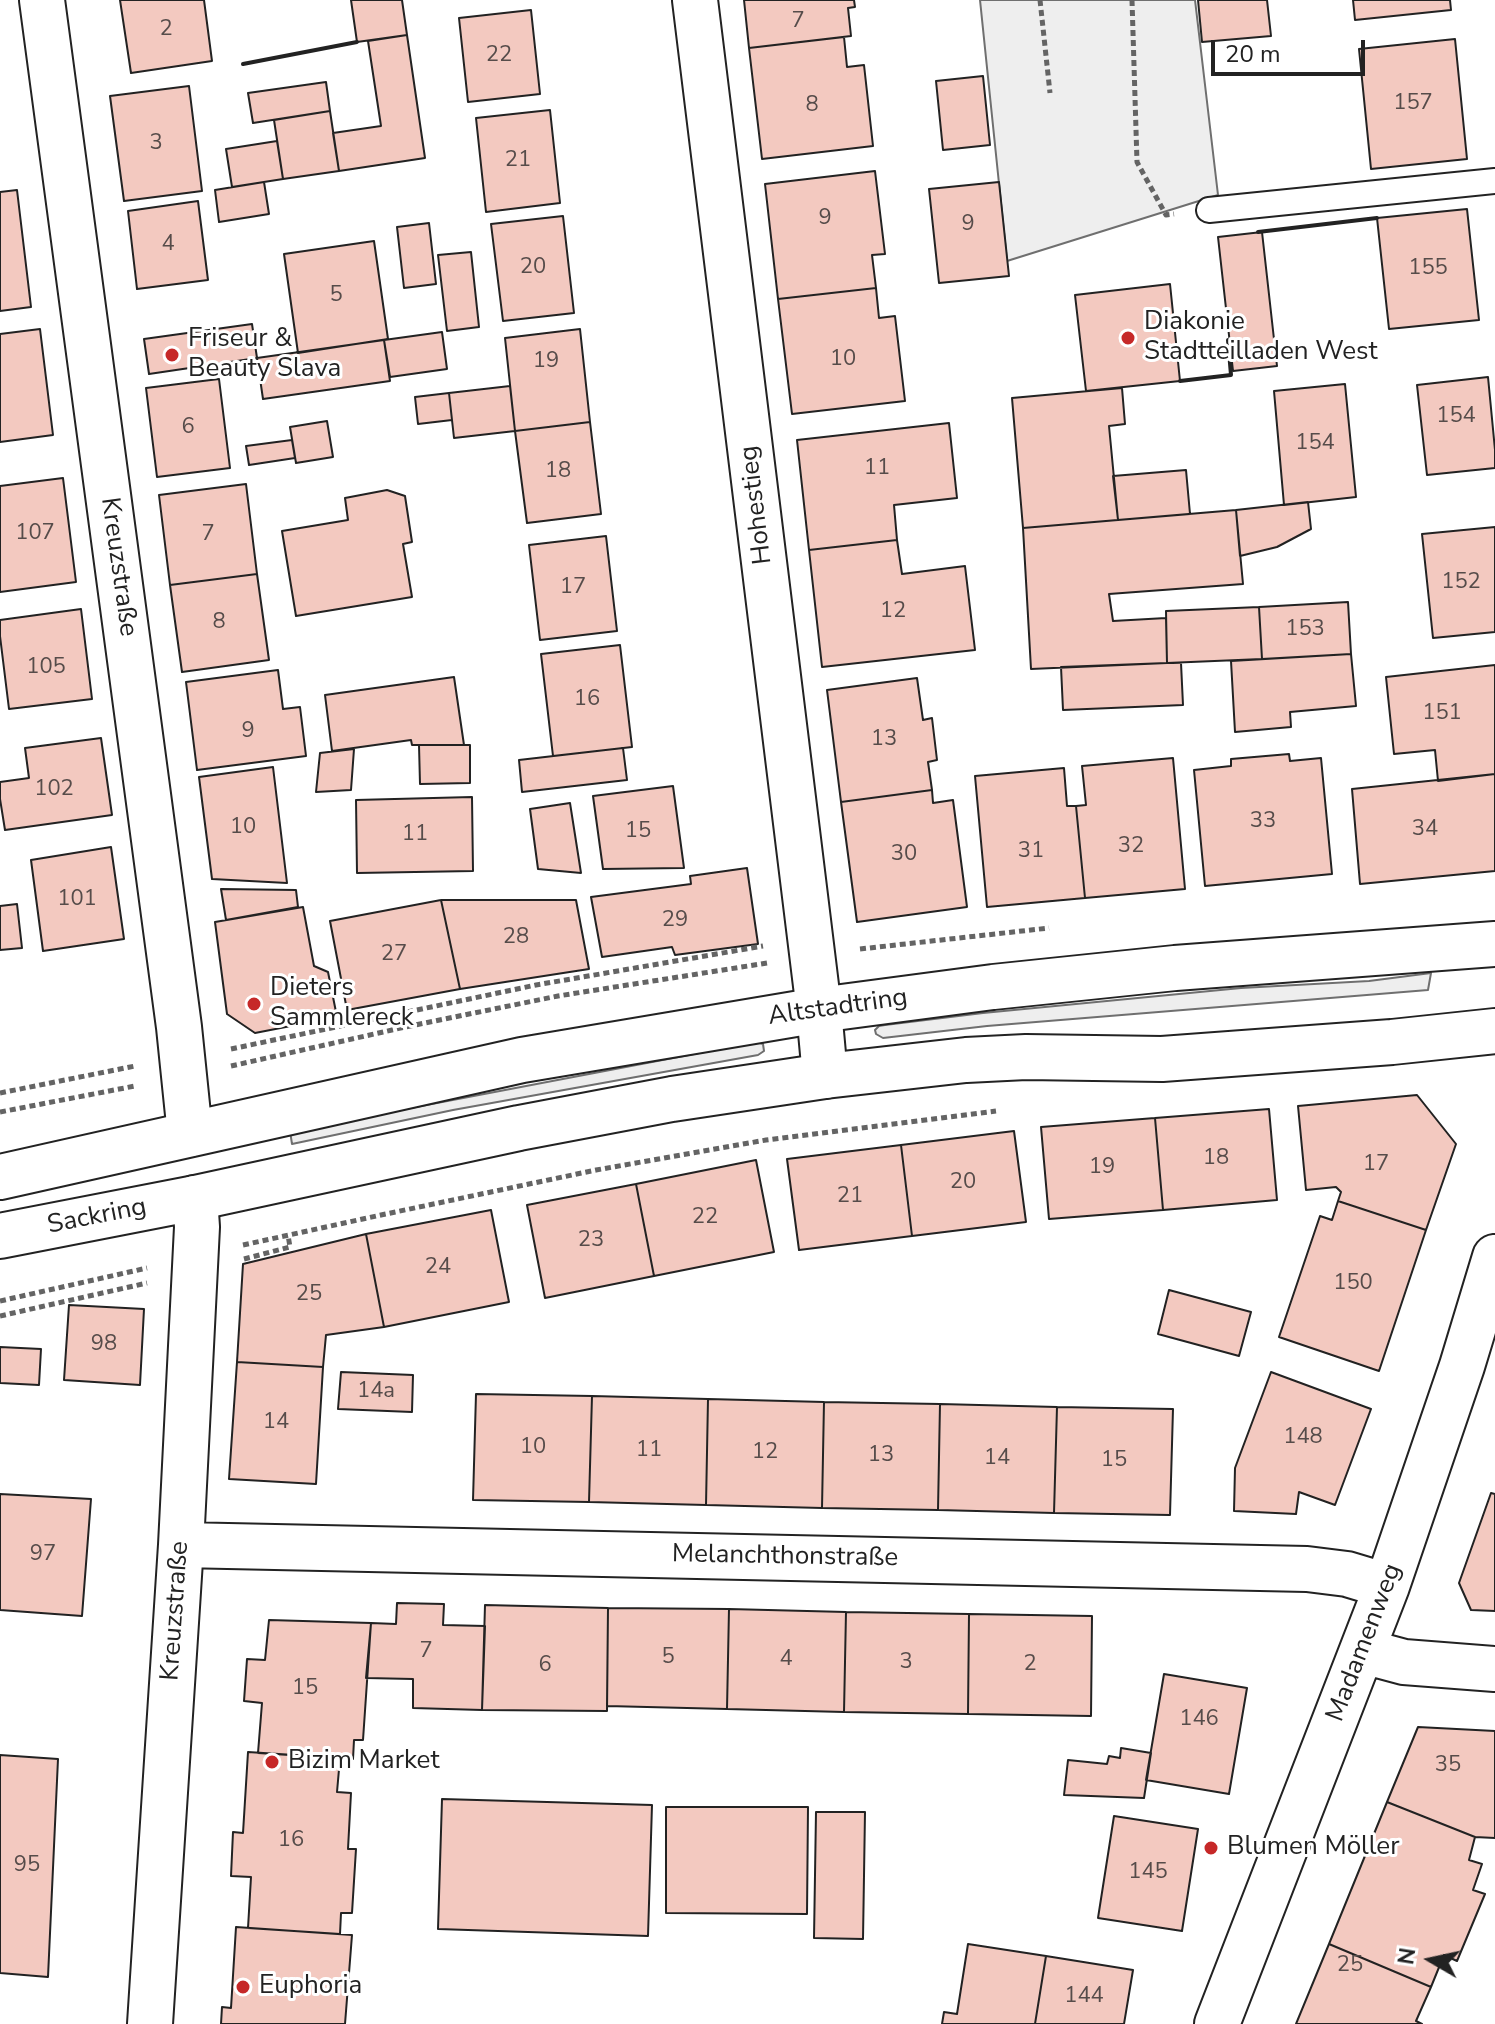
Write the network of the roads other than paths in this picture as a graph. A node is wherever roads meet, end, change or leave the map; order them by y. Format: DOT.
graph roads {
  1 [pos="42,0"];
  2 [pos="695,0"];
  3 [pos="1495,181"];
  4 [pos="1209,210"];
  5 [pos="1495,944"];
  6 [pos="819,1010"];
  7 [pos="1495,1031"];
  8 [pos="825,1076"];
  9 [pos="190,1134"];
  10 [pos="0,1177"];
  11 [pos="195,1198"];
  12 [pos="0,1236"];
  13 [pos="1495,1257"];
  14 [pos="181,1545"];
  15 [pos="1387,1586"];
  16 [pos="1363,1651"];
  17 [pos="1495,1669"];
  18 [pos="150,2024"];
  19 [pos="1217,2024"];
  1 -- 9 [label="street, Kreuzstraße"];
  2 -- 6 [label="street, Hohestieg"];
  3 -- 4 [label="lane"];
  5 -- 6 [label="street, Altstadtring"];
  6 -- 8 [label="street, Hohestieg"];
  6 -- 9 [label="street, Altstadtring"];
  7 -- 8 [label="street"];
  8 -- 11 [label="street"];
  9 -- 10 [label="street"];
  11 -- 12 [label="street, Sackring"];
  11 -- 14 [label="street, Kreuzstraße"];
  13 -- 15 [label="street, Madamenweg"];
  14 -- 15 [label="street, Melanchthonstraße"];
  14 -- 18 [label="street, Kreuzstraße"];
  15 -- 16 [label="street, Madamenweg"];
  16 -- 17 [label="street"];
  16 -- 19 [label="street, Madamenweg"];
}
